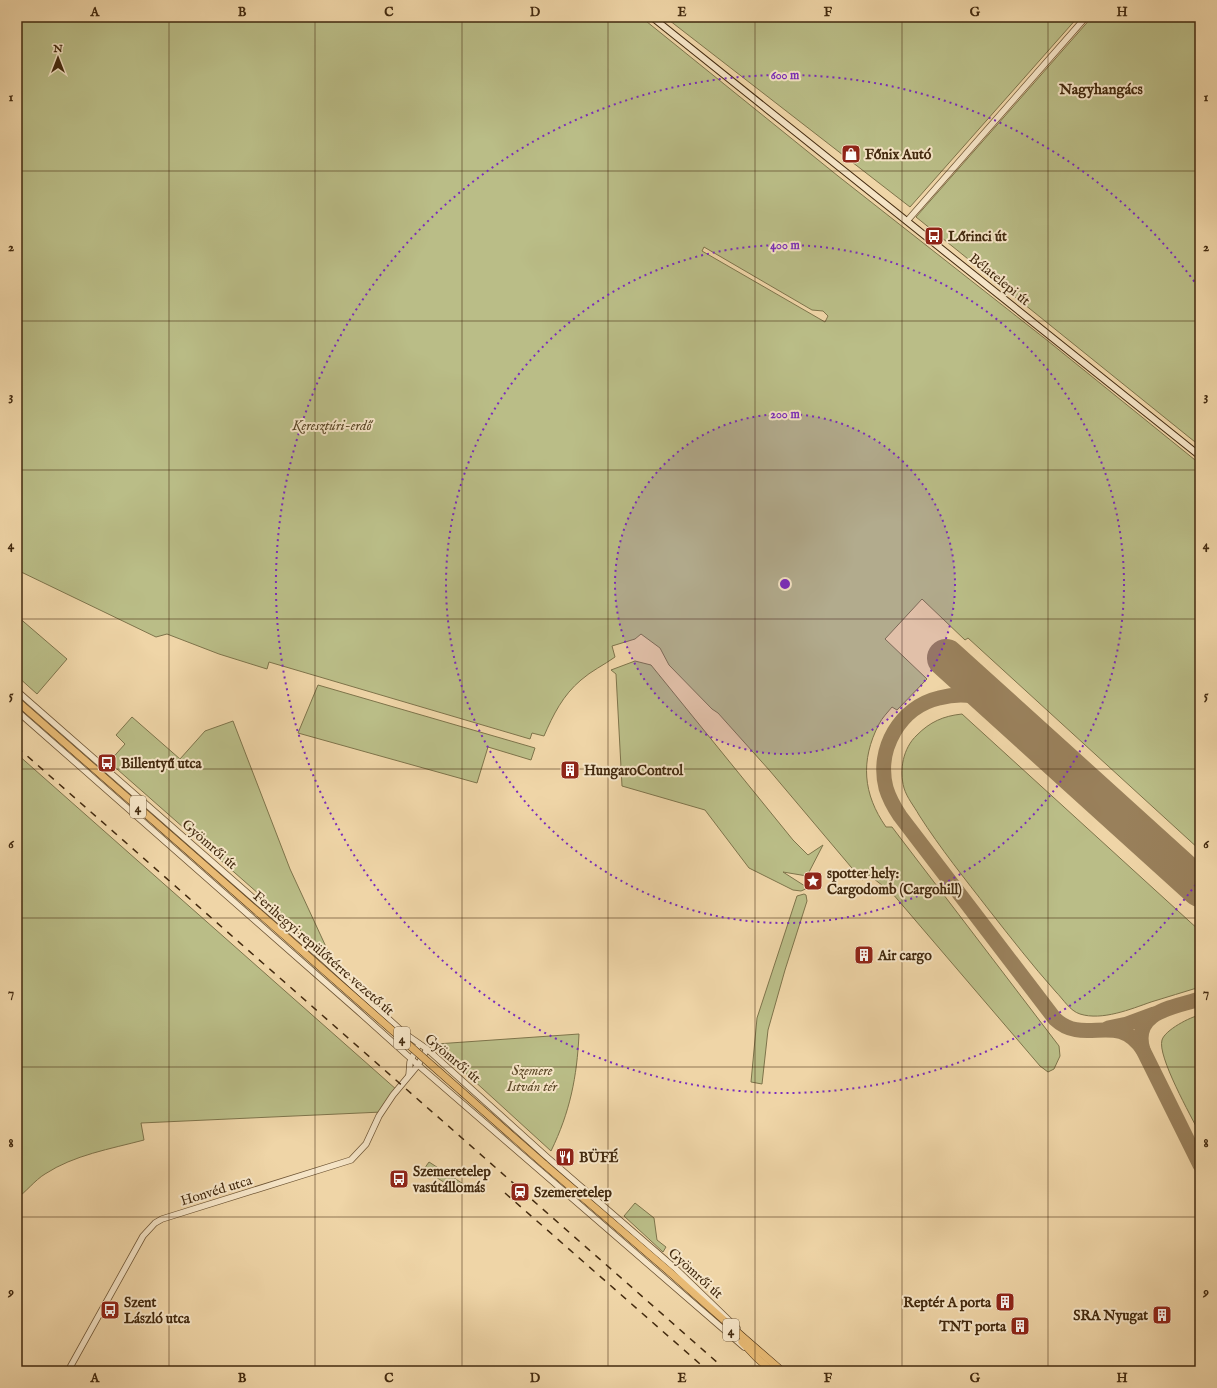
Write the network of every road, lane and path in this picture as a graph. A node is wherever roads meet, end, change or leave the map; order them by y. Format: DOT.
graph roads {
  1 [pos="652,17"];
  2 [pos="1086,17"];
  3 [pos="908,221"];
  4 [pos="1200,456"];
  5 [pos="17,692"];
  6 [pos="17,701"];
  7 [pos="17,711"];
  8 [pos="419,1044"];
  9 [pos="397,1046"];
  10 [pos="427,1049"];
  11 [pos="411,1059"];
  12 [pos="418,1064"];
  13 [pos="409,1068"];
  14 [pos="426,1071"];
  15 [pos="409,1075"];
  16 [pos="759,1355"];
  17 [pos="68,1371"];
  18 [pos="772,1371"];
  19 [pos="782,1371"];
  1 -- 3 [label="main road, Bélatelepi út"];
  2 -- 3 [label="street"];
  3 -- 4 [label="main road, Bélatelepi út"];
  5 -- 8 [label="street, Gyömrői út"];
  6 -- 16 [label="main road, Ferihegyi repülőtérre vezető út / 4, bridge"];
  7 -- 9 [label="street, Gyömrői út"];
  8 -- 10 [label="street, Gyömrői út"];
  8 -- 11 [label="street"];
  9 -- 11 [label="street, Gyömrői út"];
  9 -- 13 [label="street"];
  10 -- 12 [label="street, Honvéd utca"];
  10 -- 16 [label="street, Gyömrői út"];
  11 -- 12 [label="street, Gyömrői út"];
  11 -- 13 [label="street"];
  12 -- 14 [label="street, Gyömrői út"];
  12 -- 15 [label="street, Honvéd utca"];
  13 -- 15 [label="street"];
  14 -- 15 [label="street"];
  14 -- 16 [label="street, Gyömrői út"];
  15 -- 17 [label="street, Honvéd utca"];
  16 -- 18 [label="main road, Ferihegyi repülőtérre vezető út / 4"];
  16 -- 19 [label="main road, Ferihegyi repülőtérre vezető út / 4"];
}
